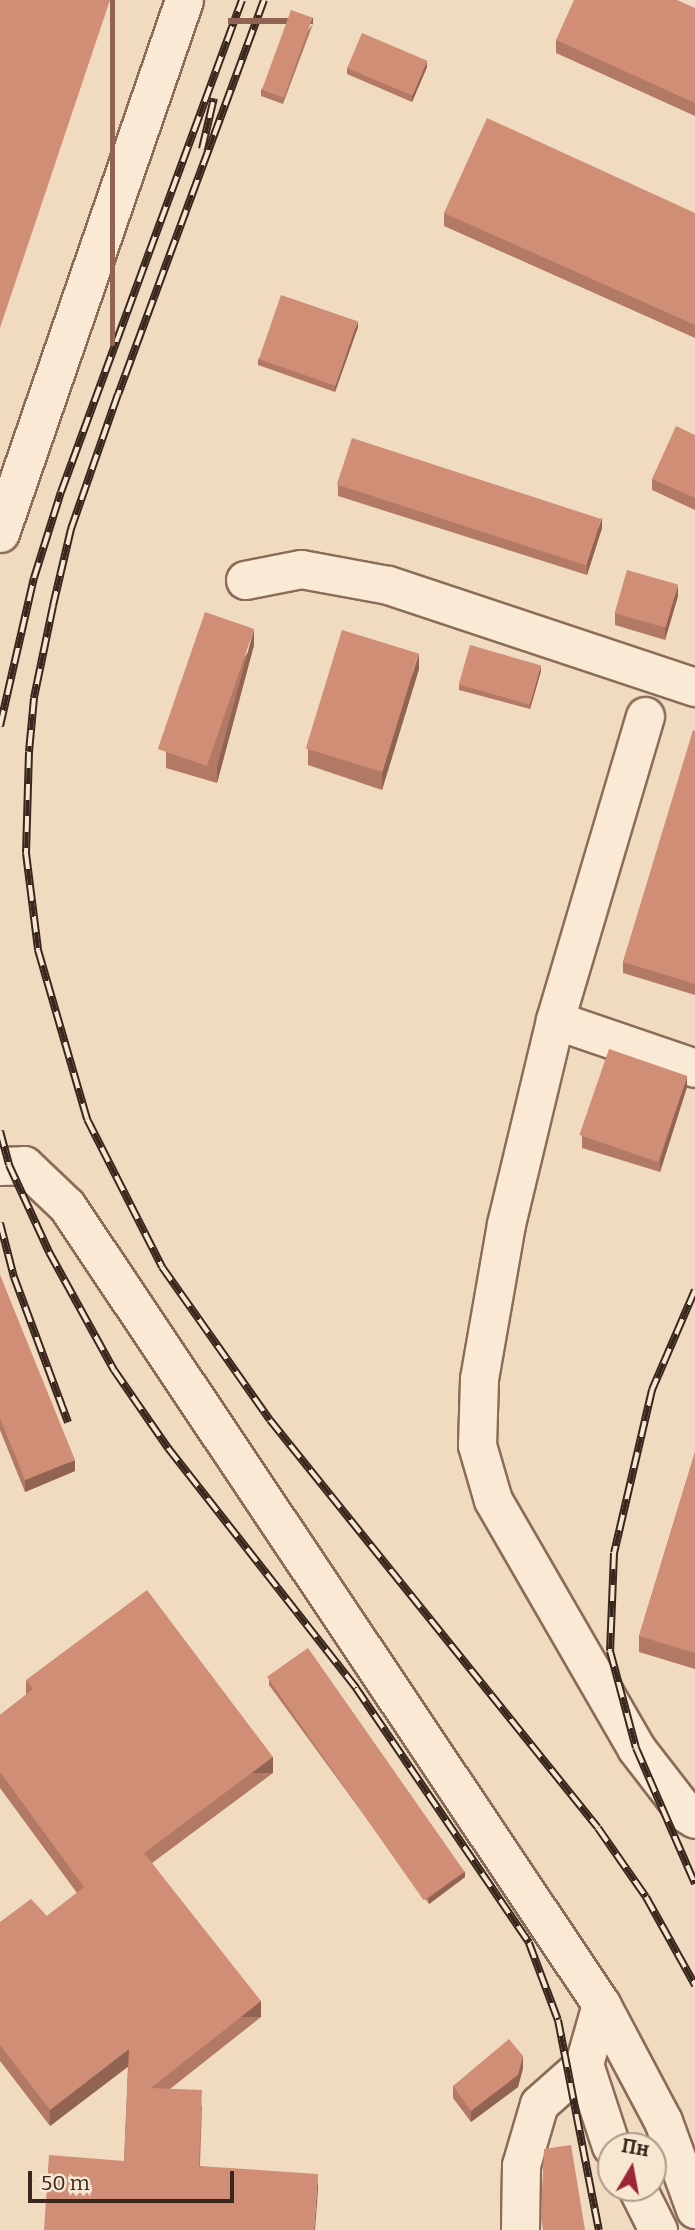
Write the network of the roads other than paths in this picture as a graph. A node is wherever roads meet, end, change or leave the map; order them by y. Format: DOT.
graph roads {
  1 [pos="184,0"];
  2 [pos="0,533"];
  3 [pos="245,580"];
  4 [pos="695,687"];
  5 [pos="645,716"];
  6 [pos="555,1020"];
  7 [pos="695,1068"];
  8 [pos="0,1166"];
  9 [pos="695,1819"];
  10 [pos="601,2004"];
  11 [pos="584,2064"];
  12 [pos="606,2132"];
  13 [pos="644,2202"];
  14 [pos="695,2209"];
  15 [pos="520,2230"];
  16 [pos="658,2230"];
  1 -- 2 [label="street"];
  3 -- 4 [label="street"];
  5 -- 6 [label="street"];
  6 -- 7 [label="street"];
  6 -- 9 [label="street"];
  8 -- 10 [label="street"];
  10 -- 11 [label="street"];
  10 -- 14 [label="street"];
  11 -- 12 [label="street"];
  11 -- 15 [label="street"];
  13 -- 16 [label="street"];
}
